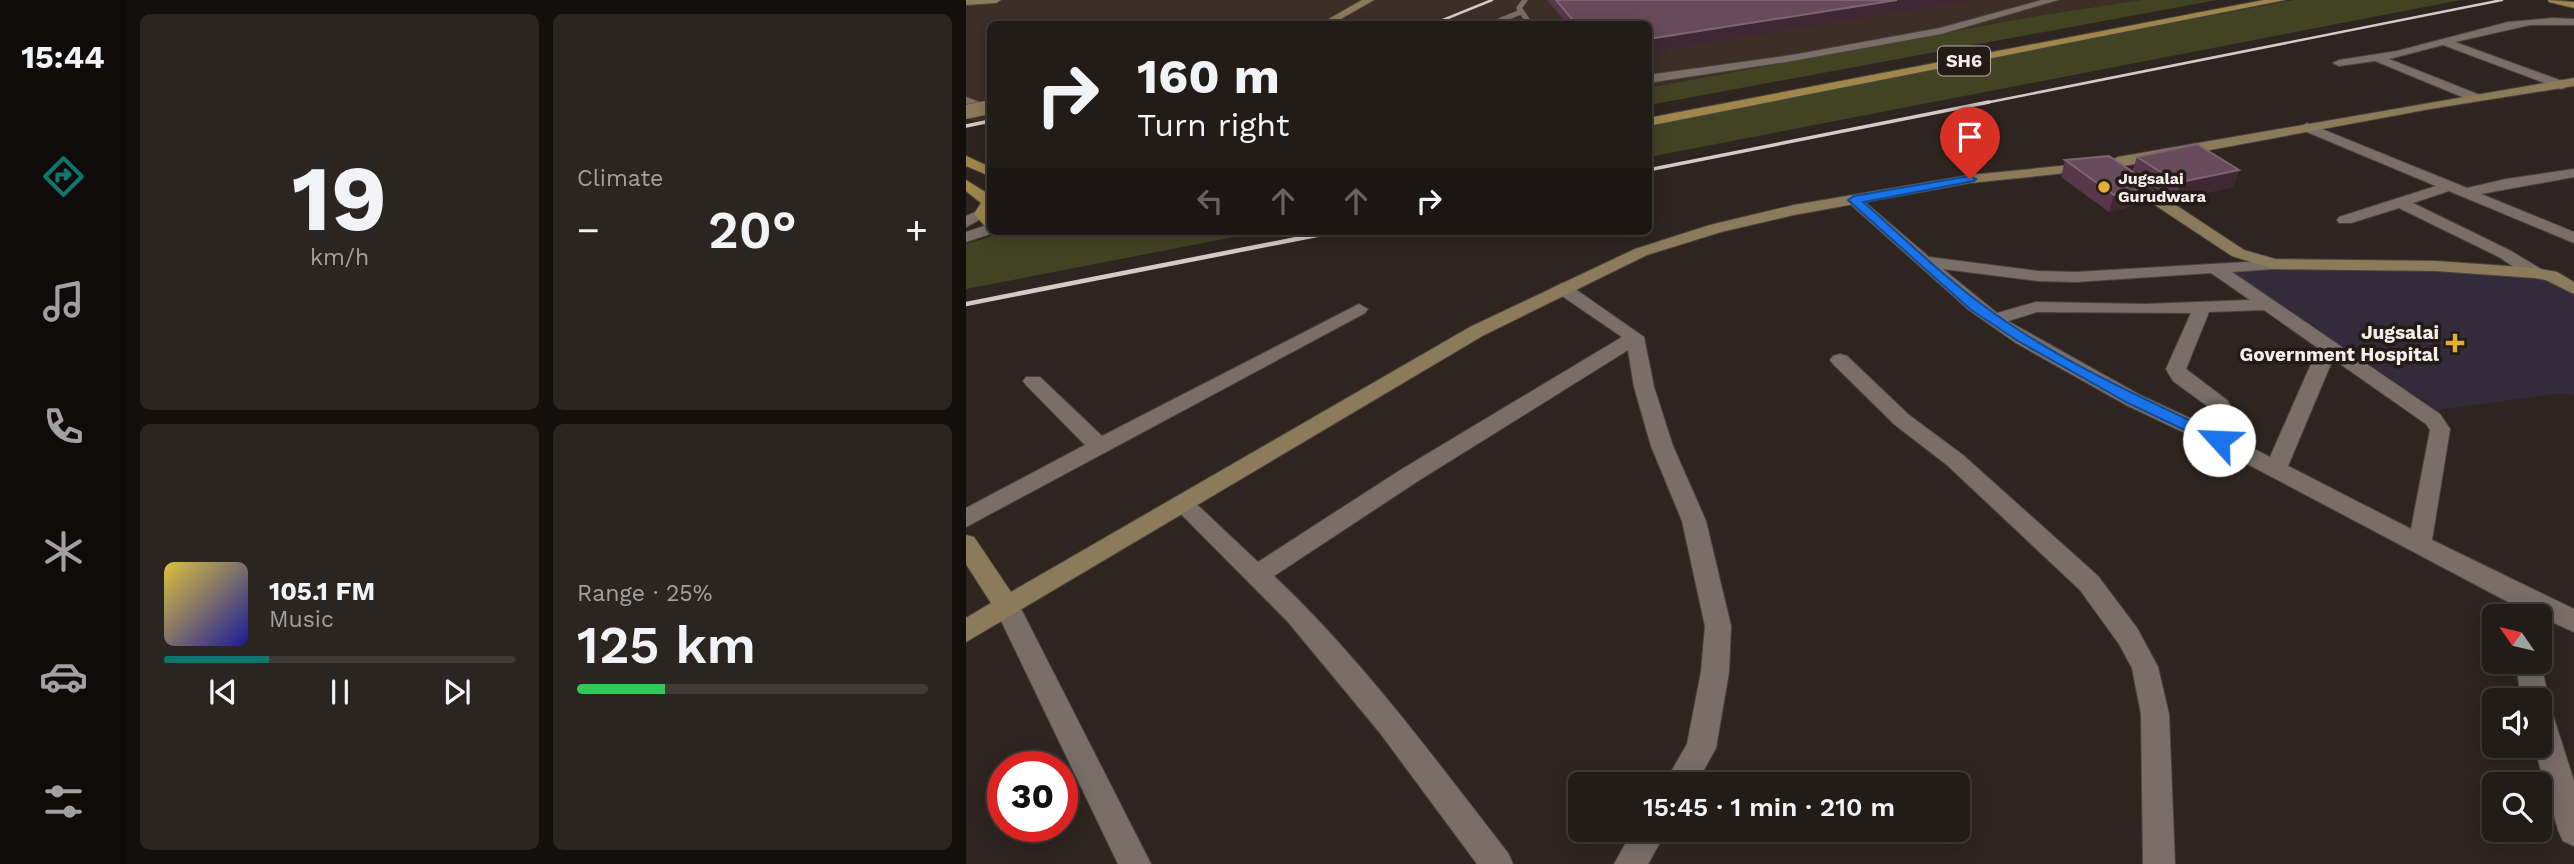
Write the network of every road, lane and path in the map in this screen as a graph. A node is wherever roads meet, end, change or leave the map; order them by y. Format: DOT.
graph roads {
  1 [pos="996,0"];
  2 [pos="1369,0"];
  3 [pos="1525,0"];
  4 [pos="2053,0"];
  5 [pos="2246,0"];
  6 [pos="2280,0"];
  7 [pos="2553,0"];
  8 [pos="966,2"];
  9 [pos="2574,5"];
  10 [pos="1521,12"];
  11 [pos="1330,21"];
  12 [pos="1498,21"];
  13 [pos="1528,21"];
  14 [pos="2574,22"];
  15 [pos="2445,42"];
  16 [pos="2376,58"];
  17 [pos="2339,63"];
  18 [pos="1652,78"];
  19 [pos="2568,84"];
  20 [pos="2476,98"];
  21 [pos="966,101"];
  22 [pos="987,108"];
  23 [pos="987,109"];
  24 [pos="1652,111"];
  25 [pos="966,112"];
  26 [pos="1652,121"];
  27 [pos="2307,127"];
  28 [pos="966,160"];
  29 [pos="2110,165"];
  30 [pos="987,170"];
  31 [pos="2574,173"];
  32 [pos="2450,186"];
  33 [pos="970,190"];
  34 [pos="2467,193"];
  35 [pos="1854,200"];
  36 [pos="2399,202"];
  37 [pos="987,211"];
  38 [pos="987,215"];
  39 [pos="987,216"];
  40 [pos="2345,220"];
  41 [pos="966,222"];
  42 [pos="966,237"];
  43 [pos="2574,238"];
  44 [pos="1926,262"];
  45 [pos="2273,264"];
  46 [pos="2215,268"];
  47 [pos="2543,274"];
  48 [pos="2574,276"];
  49 [pos="1562,288"];
  50 [pos="2574,289"];
  51 [pos="2269,304"];
  52 [pos="2202,307"];
  53 [pos="1359,309"];
  54 [pos="1994,319"];
  55 [pos="1635,337"];
  56 [pos="2329,345"];
  57 [pos="1840,360"];
  58 [pos="1033,381"];
  59 [pos="2219,440"];
  60 [pos="1100,447"];
  61 [pos="2275,470"];
  62 [pos="1182,504"];
  63 [pos="966,518"];
  64 [pos="966,544"];
  65 [pos="2419,545"];
  66 [pos="1257,575"];
  67 [pos="2519,604"];
  68 [pos="1007,606"];
  69 [pos="2552,615"];
  70 [pos="2574,621"];
  71 [pos="966,631"];
  72 [pos="2552,758"];
  73 [pos="1686,772"];
  74 [pos="2574,830"];
  75 [pos="1644,842"];
  76 [pos="1135,864"];
  77 [pos="1497,864"];
  78 [pos="1630,864"];
  79 [pos="2159,864"];
  1 -- 8 [label="street"];
  2 -- 11 [label="street"];
  3 -- 10 [label="lane"];
  4 -- 18 [label="street"];
  5 -- 24 [label="main road, SH6"];
  6 -- 26 [label="main road, SH6"];
  7 -- 9 [label="main road"];
  10 -- 12 [label="lane"];
  10 -- 13 [label="lane"];
  14 -- 15 [label="street"];
  15 -- 16 [label="street"];
  15 -- 19 [label="street"];
  16 -- 17 [label="street"];
  16 -- 20 [label="street"];
  19 -- 20 [label="street"];
  20 -- 27 [label="street"];
  21 -- 22 [label="street"];
  23 -- 25 [label="street, bridge"];
  27 -- 29 [label="street"];
  27 -- 32 [label="street"];
  28 -- 30 [label="main road"];
  29 -- 35 [label="street"];
  29 -- 45 [label="street"];
  31 -- 34 [label="street"];
  32 -- 34 [label="street"];
  32 -- 36 [label="street"];
  33 -- 37 [label="main road"];
  34 -- 43 [label="street"];
  35 -- 44 [label="street"];
  35 -- 49 [label="street"];
  36 -- 40 [label="street"];
  36 -- 47 [label="street"];
  38 -- 41 [label="street"];
  39 -- 42 [label="street"];
  44 -- 46 [label="street"];
  44 -- 54 [label="street"];
  45 -- 46 [label="street"];
  45 -- 47 [label="street"];
  46 -- 51 [label="street"];
  47 -- 48 [label="street"];
  47 -- 50 [label="street"];
  49 -- 55 [label="street"];
  49 -- 62 [label="street"];
  51 -- 52 [label="street"];
  51 -- 56 [label="street"];
  52 -- 54 [label="street"];
  52 -- 59 [label="street"];
  53 -- 60 [label="street"];
  54 -- 59 [label="street"];
  55 -- 66 [label="street"];
  55 -- 73 [label="street"];
  56 -- 61 [label="street"];
  56 -- 65 [label="street"];
  57 -- 79 [label="street"];
  58 -- 60 [label="street"];
  59 -- 61 [label="street"];
  60 -- 63 [label="street"];
  61 -- 65 [label="street"];
  62 -- 66 [label="street"];
  62 -- 68 [label="street"];
  64 -- 68 [label="street"];
  65 -- 67 [label="street"];
  66 -- 77 [label="street"];
  68 -- 71 [label="street"];
  68 -- 76 [label="street"];
  69 -- 70 [label="street"];
  72 -- 74 [label="street"];
  75 -- 78 [label="street"];
}
